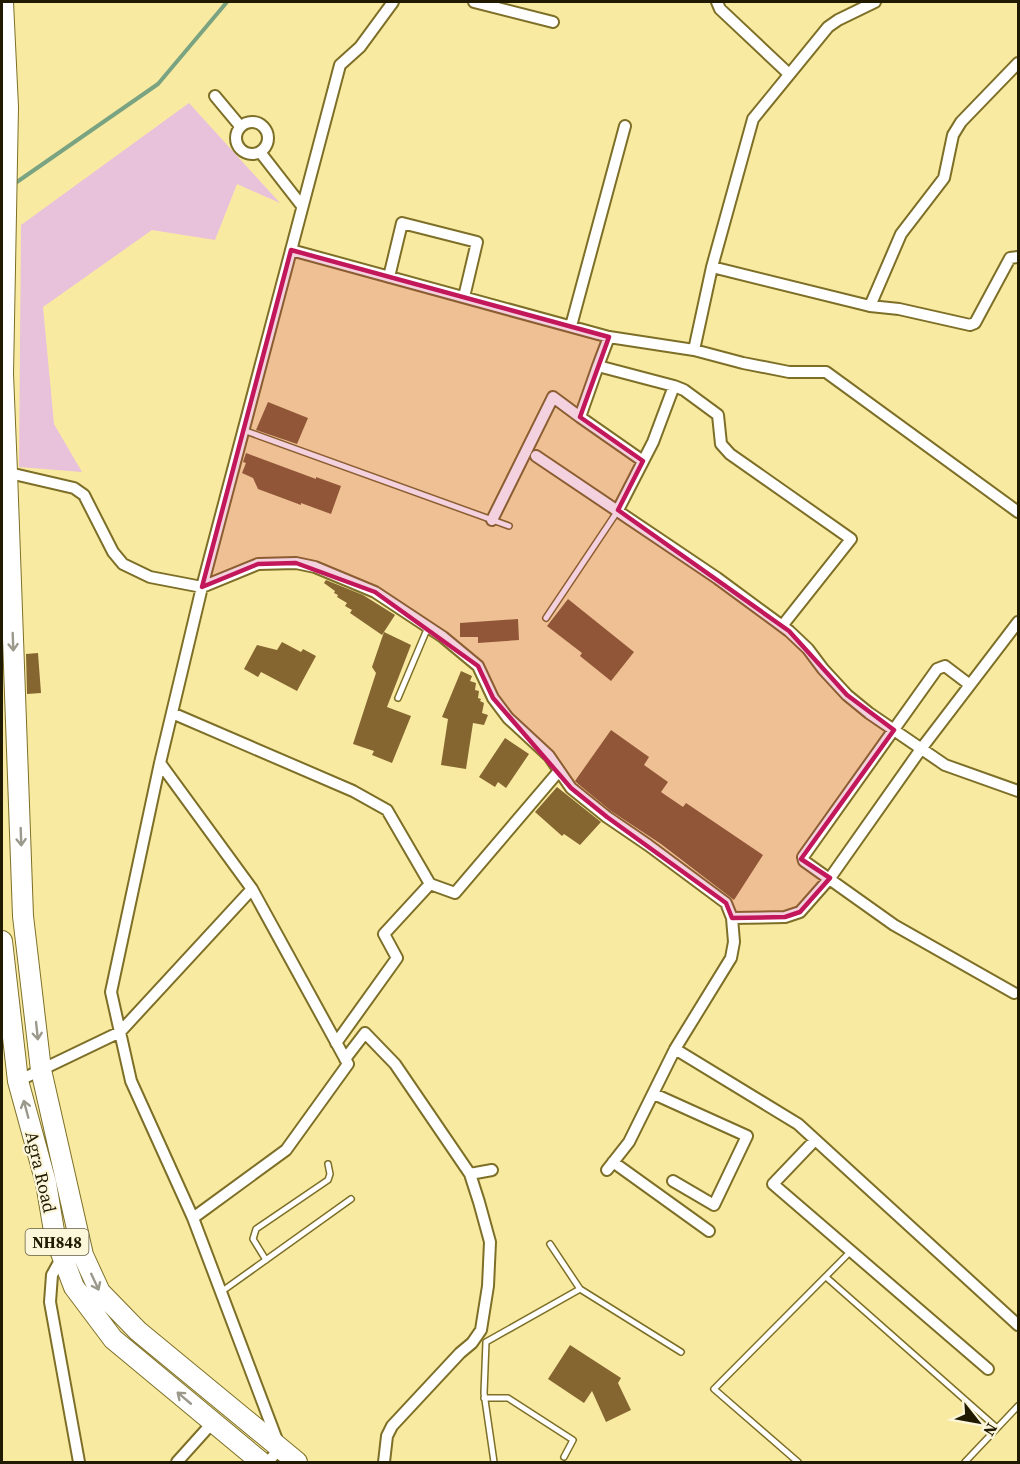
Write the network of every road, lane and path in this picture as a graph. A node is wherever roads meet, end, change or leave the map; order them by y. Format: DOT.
graph roads {
  1 [pos="3,2"];
  2 [pos="393,2"];
  3 [pos="474,2"];
  4 [pos="717,2"];
  5 [pos="875,2"];
  6 [pos="553,22"];
  7 [pos="1018,63"];
  8 [pos="789,74"];
  9 [pos="215,96"];
  10 [pos="240,126"];
  11 [pos="625,126"];
  12 [pos="260,152"];
  13 [pos="302,206"];
  14 [pos="291,250"];
  15 [pos="1018,257"];
  16 [pos="712,267"];
  17 [pos="389,277"];
  18 [pos="465,297"];
  19 [pos="870,306"];
  20 [pos="571,326"];
  21 [pos="609,337"];
  22 [pos="694,350"];
  23 [pos="598,366"];
  24 [pos="674,387"];
  25 [pos="580,417"];
  26 [pos="243,430"];
  27 [pos="536,456"];
  28 [pos="643,461"];
  29 [pos="4,471"];
  30 [pos="618,510"];
  31 [pos="1018,512"];
  32 [pos="492,520"];
  33 [pos="509,526"];
  34 [pos="202,587"];
  35 [pos="546,618"];
  36 [pos="1018,622"];
  37 [pos="782,626"];
  38 [pos="428,627"];
  39 [pos="970,685"];
  40 [pos="398,698"];
  41 [pos="172,713"];
  42 [pos="894,730"];
  43 [pos="921,749"];
  44 [pos="160,763"];
  45 [pos="559,771"];
  46 [pos="1018,791"];
  47 [pos="830,878"];
  48 [pos="430,884"];
  49 [pos="252,889"];
  50 [pos="732,918"];
  51 [pos="2,941"];
  52 [pos="1014,993"];
  53 [pos="120,1032"];
  54 [pos="336,1043"];
  55 [pos="675,1049"];
  56 [pos="345,1059"];
  57 [pos="41,1070"];
  58 [pos="18,1081"];
  59 [pos="654,1094"];
  60 [pos="815,1140"];
  61 [pos="328,1164"];
  62 [pos="492,1170"];
  63 [pos="470,1174"];
  64 [pos="673,1181"];
  65 [pos="351,1199"];
  66 [pos="192,1218"];
  67 [pos="709,1231"];
  68 [pos="550,1244"];
  69 [pos="851,1251"];
  70 [pos="62,1257"];
  71 [pos="266,1260"];
  72 [pos="826,1277"];
  73 [pos="580,1289"];
  74 [pos="221,1292"];
  75 [pos="1018,1325"];
  76 [pos="681,1352"];
  77 [pos="988,1369"];
  78 [pos="484,1398"];
  79 [pos="1018,1406"];
  80 [pos="213,1422"];
  81 [pos="997,1428"];
  82 [pos="274,1455"];
  83 [pos="564,1457"];
  84 [pos="79,1462"];
  85 [pos="177,1462"];
  86 [pos="261,1462"];
  87 [pos="297,1462"];
  88 [pos="384,1462"];
  89 [pos="494,1462"];
  90 [pos="798,1462"];
  91 [pos="965,1462"];
  1 -- 29 [label="highway, NH848"];
  2 -- 13 [label="street"];
  3 -- 6 [label="street"];
  4 -- 8 [label="street"];
  5 -- 8 [label="street"];
  7 -- 19 [label="street"];
  8 -- 16 [label="street"];
  9 -- 10 [label="street"];
  10 -- 12 [label="street"];
  10 -- 12 [label="street"];
  11 -- 20 [label="street"];
  12 -- 13 [label="street"];
  13 -- 14 [label="street"];
  14 -- 17 [label="street"];
  14 -- 26 [label="street"];
  15 -- 19 [label="street"];
  16 -- 19 [label="street"];
  16 -- 22 [label="street"];
  17 -- 18 [label="street"];
  17 -- 18 [label="street"];
  18 -- 20 [label="street"];
  20 -- 21 [label="street"];
  21 -- 22 [label="street"];
  21 -- 23 [label="street"];
  22 -- 31 [label="street"];
  23 -- 24 [label="street"];
  23 -- 25 [label="street"];
  24 -- 28 [label="street"];
  24 -- 37 [label="street"];
  25 -- 28 [label="street"];
  25 -- 32 [label="street"];
  26 -- 32 [label="lane"];
  26 -- 34 [label="street"];
  27 -- 30 [label="street"];
  28 -- 30 [label="street"];
  29 -- 34 [label="street"];
  29 -- 57 [label="highway, NH848, one-way"];
  30 -- 35 [label="lane"];
  30 -- 37 [label="street"];
  32 -- 33 [label="lane"];
  34 -- 38 [label="street"];
  34 -- 41 [label="street"];
  36 -- 39 [label="street"];
  37 -- 42 [label="street"];
  38 -- 40 [label="lane"];
  38 -- 45 [label="street"];
  39 -- 42 [label="street"];
  39 -- 43 [label="street"];
  41 -- 44 [label="street"];
  41 -- 48 [label="street"];
  42 -- 43 [label="street"];
  42 -- 47 [label="street"];
  43 -- 46 [label="street"];
  43 -- 47 [label="street"];
  44 -- 49 [label="street"];
  44 -- 53 [label="street"];
  45 -- 48 [label="street"];
  45 -- 50 [label="street"];
  47 -- 50 [label="street"];
  47 -- 52 [label="street"];
  48 -- 54 [label="street"];
  49 -- 53 [label="street"];
  49 -- 54 [label="street"];
  50 -- 55 [label="street"];
  51 -- 58 [label="highway, Agra Road / NH848"];
  53 -- 57 [label="street"];
  53 -- 66 [label="street"];
  54 -- 56 [label="street"];
  55 -- 59 [label="street"];
  55 -- 60 [label="street"];
  56 -- 63 [label="street"];
  56 -- 66 [label="street"];
  57 -- 58 [label="street"];
  57 -- 82 [label="highway, NH848, one-way"];
  70 -- 58 [label="highway, Agra Road / NH848, one-way"];
  59 -- 64 [label="street"];
  59 -- 67 [label="street"];
  60 -- 69 [label="street"];
  60 -- 75 [label="street"];
  61 -- 71 [label="lane"];
  62 -- 63 [label="street"];
  63 -- 88 [label="street"];
  65 -- 71 [label="lane"];
  66 -- 74 [label="street"];
  68 -- 73 [label="lane"];
  69 -- 72 [label="lane"];
  69 -- 77 [label="street"];
  80 -- 70 [label="highway, Agra Road / NH848, one-way"];
  70 -- 84 [label="street"];
  71 -- 74 [label="lane"];
  72 -- 81 [label="lane"];
  72 -- 90 [label="lane"];
  73 -- 76 [label="lane"];
  73 -- 78 [label="lane"];
  74 -- 82 [label="street"];
  78 -- 83 [label="lane"];
  78 -- 89 [label="lane"];
  79 -- 81 [label="lane"];
  80 -- 85 [label="street"];
  80 -- 86 [label="highway, Agra Road / NH848"];
  81 -- 91 [label="lane"];
  82 -- 87 [label="highway, NH848"];
}
